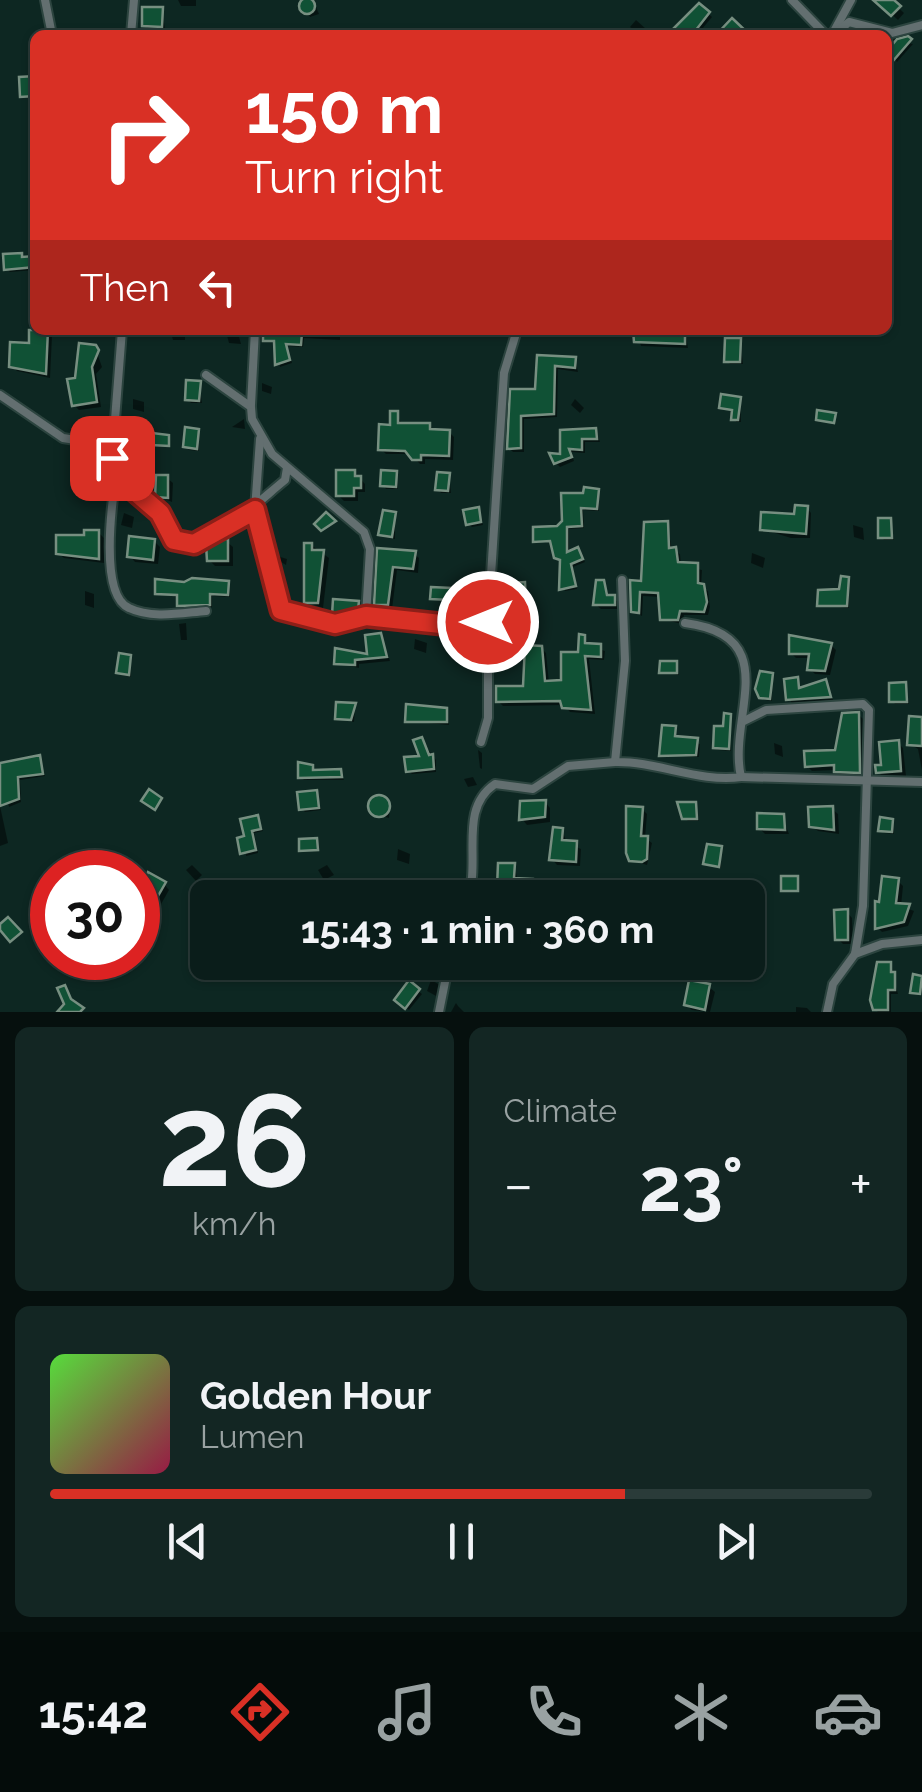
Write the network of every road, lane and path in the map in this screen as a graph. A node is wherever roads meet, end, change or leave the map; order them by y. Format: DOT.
graph roads {
  1 [pos="45,0"];
  2 [pos="134,0"];
  3 [pos="792,0"];
  4 [pos="851,0"];
  5 [pos="922,25"];
  6 [pos="51,30"];
  7 [pos="132,30"];
  8 [pos="825,30"];
  9 [pos="834,30"];
  10 [pos="838,30"];
  11 [pos="880,30"];
  12 [pos="892,33"];
  13 [pos="122,335"];
  14 [pos="255,335"];
  15 [pos="515,335"];
  16 [pos="206,374"];
  17 [pos="0,396"];
  18 [pos="251,407"];
  19 [pos="260,439"];
  20 [pos="112,458"];
  21 [pos="287,468"];
  22 [pos="116,475"];
  23 [pos="255,510"];
  24 [pos="622,580"];
  25 [pos="206,612"];
  26 [pos="366,616"];
  27 [pos="488,622"];
  28 [pos="685,623"];
  29 [pos="744,721"];
  30 [pos="481,742"];
  31 [pos="615,762"];
  32 [pos="742,778"];
  33 [pos="870,778"];
  34 [pos="922,782"];
  35 [pos="474,880"];
  36 [pos="922,940"];
  37 [pos="855,954"];
  38 [pos="446,980"];
  39 [pos="439,1012"];
  40 [pos="827,1012"];
  1 -- 6 [label="street"];
  2 -- 7 [label="street"];
  3 -- 8 [label="street"];
  4 -- 9 [label="street"];
  5 -- 12 [label="street"];
  10 -- 11 [label="street"];
  13 -- 20 [label="street"];
  14 -- 18 [label="street"];
  15 -- 27 [label="street"];
  16 -- 18 [label="street"];
  17 -- 20 [label="street"];
  18 -- 19 [label="street"];
  19 -- 21 [label="street"];
  19 -- 23 [label="street"];
  20 -- 22 [label="street"];
  21 -- 23 [label="street"];
  21 -- 26 [label="street"];
  22 -- 23 [label="street"];
  22 -- 25 [label="street"];
  23 -- 26 [label="street"];
  24 -- 31 [label="street"];
  26 -- 27 [label="street"];
  27 -- 30 [label="street"];
  28 -- 29 [label="street"];
  29 -- 32 [label="street"];
  29 -- 33 [label="street"];
  31 -- 32 [label="street"];
  31 -- 35 [label="street"];
  32 -- 33 [label="street"];
  33 -- 34 [label="street"];
  33 -- 37 [label="street"];
  36 -- 37 [label="street"];
  37 -- 40 [label="street"];
  38 -- 39 [label="street"];
}
